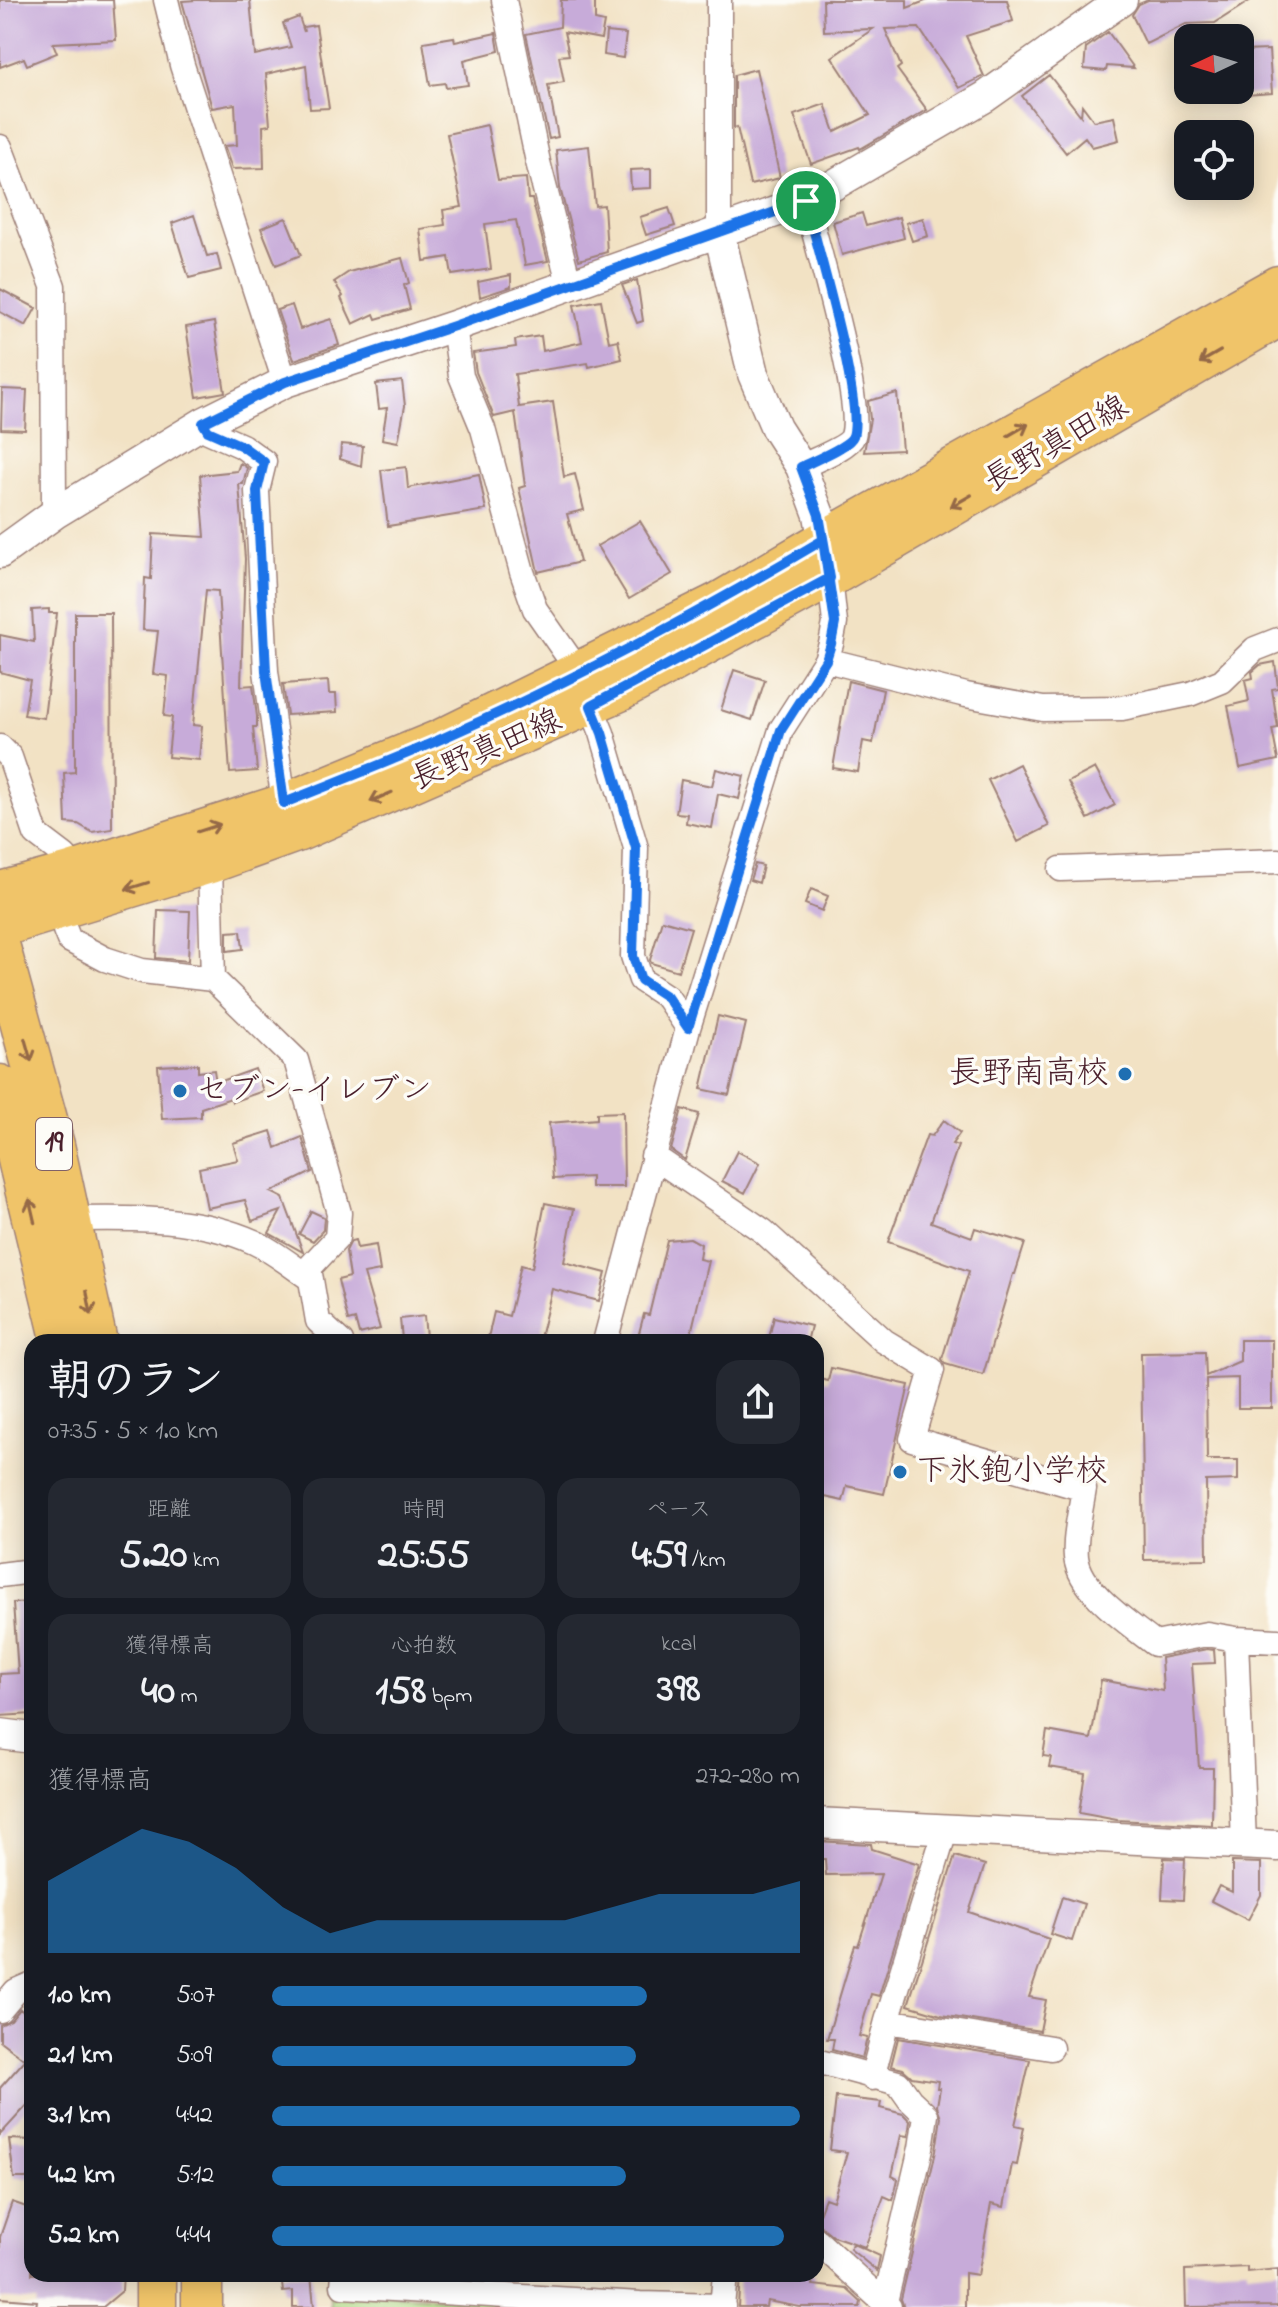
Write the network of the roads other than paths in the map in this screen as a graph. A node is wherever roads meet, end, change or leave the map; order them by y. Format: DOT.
graph roads {
  1 [pos="166,0"];
  2 [pos="504,0"];
  3 [pos="719,0"];
  4 [pos="1122,0"];
  5 [pos="0,147"];
  6 [pos="806,201"];
  7 [pos="719,232"];
  8 [pos="569,283"];
  9 [pos="1278,285"];
  10 [pos="1278,318"];
  11 [pos="454,326"];
  12 [pos="285,382"];
  13 [pos="203,423"];
  14 [pos="801,467"];
  15 [pos="54,514"];
  16 [pos="823,540"];
  17 [pos="0,553"];
  18 [pos="830,578"];
  19 [pos="1278,640"];
  20 [pos="826,660"];
  21 [pos="585,689"];
  22 [pos="0,747"];
  23 [pos="284,803"];
  24 [pos="1278,861"];
  25 [pos="210,864"];
  26 [pos="1061,869"];
  27 [pos="70,872"];
  28 [pos="0,891"];
  29 [pos="0,928"];
  30 [pos="65,930"];
  31 [pos="0,948"];
  32 [pos="213,979"];
  33 [pos="688,1028"];
  34 [pos="0,1085"];
  35 [pos="653,1156"];
  36 [pos="71,1219"];
  37 [pos="311,1279"];
  38 [pos="60,1334"];
  39 [pos="95,1334"];
  40 [pos="332,1334"];
  41 [pos="607,1334"];
  42 [pos="24,1572"];
  43 [pos="0,1575"];
  44 [pos="1236,1639"];
  45 [pos="1278,1641"];
  46 [pos="0,1734"];
  47 [pos="24,1737"];
  48 [pos="824,1823"];
  49 [pos="946,1828"];
  50 [pos="1244,1844"];
  51 [pos="1278,1846"];
  52 [pos="24,1988"];
  53 [pos="0,2010"];
  54 [pos="887,2021"];
  55 [pos="1051,2048"];
  56 [pos="824,2063"];
  57 [pos="872,2078"];
  58 [pos="824,2247"];
  59 [pos="156,2282"];
  60 [pos="202,2282"];
  61 [pos="343,2282"];
  62 [pos="724,2282"];
  63 [pos="546,2285"];
  64 [pos="640,2305"];
  65 [pos="887,2305"];
  66 [pos="722,2306"];
  67 [pos="156,2307"];
  68 [pos="202,2307"];
  1 -- 12 [label="street"];
  2 -- 8 [label="street"];
  3 -- 7 [label="street"];
  4 -- 6 [label="street"];
  5 -- 15 [label="street"];
  6 -- 7 [label="street"];
  6 -- 14 [label="street"];
  7 -- 8 [label="street"];
  7 -- 14 [label="street"];
  8 -- 11 [label="street"];
  16 -- 9 [label="main road, 長野真田線, one-way"];
  10 -- 18 [label="main road, 長野真田線, one-way"];
  11 -- 12 [label="street"];
  11 -- 21 [label="street"];
  12 -- 13 [label="street"];
  13 -- 15 [label="street"];
  13 -- 23 [label="street"];
  14 -- 16 [label="street"];
  15 -- 17 [label="street"];
  16 -- 18 [label="street"];
  16 -- 21 [label="main road, 長野真田線"];
  18 -- 20 [label="street"];
  18 -- 21 [label="main road, 長野真田線"];
  19 -- 20 [label="street"];
  20 -- 33 [label="street"];
  21 -- 23 [label="main road, 長野真田線"];
  21 -- 25 [label="main road, 長野真田線, one-way"];
  21 -- 33 [label="street"];
  22 -- 27 [label="street"];
  27 -- 23 [label="main road, 長野真田線, one-way"];
  24 -- 26 [label="street"];
  25 -- 29 [label="main road, 長野真田線, one-way"];
  25 -- 32 [label="street"];
  27 -- 28 [label="main road, 長野真田線"];
  30 -- 32 [label="street"];
  31 -- 36 [label="highway, 19, one-way"];
  32 -- 37 [label="street"];
  33 -- 35 [label="street"];
  38 -- 34 [label="highway, 19, one-way"];
  35 -- 41 [label="street"];
  35 -- 44 [label="street"];
  36 -- 37 [label="street"];
  36 -- 39 [label="highway, 19, one-way"];
  37 -- 40 [label="street"];
  42 -- 43 [label="street"];
  44 -- 45 [label="street"];
  44 -- 50 [label="street"];
  46 -- 47 [label="street"];
  48 -- 49 [label="street"];
  49 -- 50 [label="street"];
  49 -- 54 [label="street"];
  50 -- 51 [label="street"];
  52 -- 53 [label="street"];
  54 -- 55 [label="street"];
  54 -- 57 [label="street"];
  56 -- 57 [label="street"];
  57 -- 65 [label="street"];
  58 -- 65 [label="street"];
  59 -- 67 [label="highway"];
  60 -- 68 [label="highway"];
  61 -- 63 [label="street"];
  62 -- 66 [label="street"];
  63 -- 64 [label="street"];
  64 -- 66 [label="street"];
}
